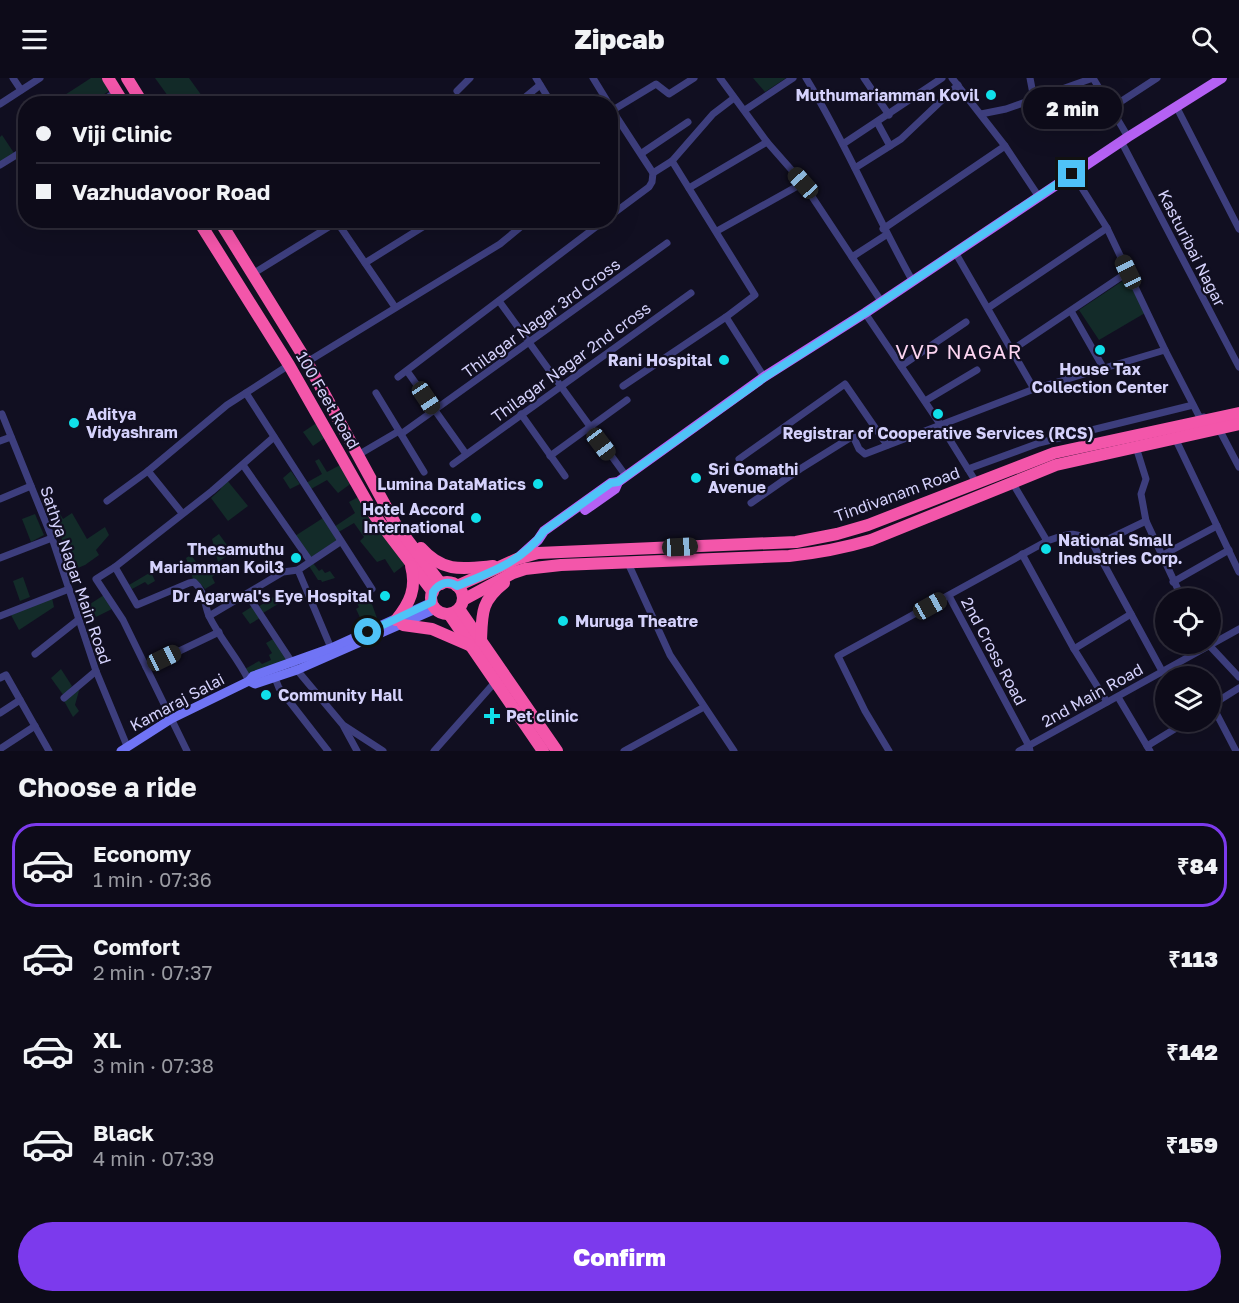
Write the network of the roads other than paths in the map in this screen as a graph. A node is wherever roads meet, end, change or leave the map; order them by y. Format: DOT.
graph roads {
  1 [pos="13,78"];
  2 [pos="40,78"];
  3 [pos="108,78"];
  4 [pos="127,78"];
  5 [pos="593,78"];
  6 [pos="694,78"];
  7 [pos="720,78"];
  8 [pos="793,78"];
  9 [pos="806,78"];
  10 [pos="864,78"];
  11 [pos="942,78"];
  12 [pos="952,78"];
  13 [pos="1030,78"];
  14 [pos="1093,78"];
  15 [pos="1157,78"];
  16 [pos="1222,78"];
  17 [pos="467,79"];
  18 [pos="538,81"];
  19 [pos="655,81"];
  20 [pos="958,86"];
  21 [pos="21,90"];
  22 [pos="457,91"];
  23 [pos="116,92"];
  24 [pos="110,96"];
  25 [pos="119,96"];
  26 [pos="138,96"];
  27 [pos="524,96"];
  28 [pos="547,96"];
  29 [pos="604,96"];
  30 [pos="734,98"];
  31 [pos="1034,99"];
  32 [pos="618,103"];
  33 [pos="0,104"];
  34 [pos="1111,108"];
  35 [pos="1177,108"];
  36 [pos="745,110"];
  37 [pos="981,114"];
  38 [pos="889,115"];
  39 [pos="618,117"];
  40 [pos="688,122"];
  41 [pos="877,122"];
  42 [pos="1124,139"];
  43 [pos="767,142"];
  44 [pos="843,144"];
  45 [pos="890,146"];
  46 [pos="1005,146"];
  47 [pos="642,153"];
  48 [pos="18,154"];
  49 [pos="672,161"];
  50 [pos="0,165"];
  51 [pos="855,168"];
  52 [pos="653,173"];
  53 [pos="1072,174"];
  54 [pos="803,183"];
  55 [pos="689,188"];
  56 [pos="1039,196"];
  57 [pos="618,210"];
  58 [pos="203,228"];
  59 [pos="224,228"];
  60 [pos="327,228"];
  61 [pos="342,228"];
  62 [pos="421,228"];
  63 [pos="519,228"];
  64 [pos="595,228"];
  65 [pos="1107,228"];
  66 [pos="1239,229"];
  67 [pos="717,231"];
  68 [pos="885,232"];
  69 [pos="667,243"];
  70 [pos="955,252"];
  71 [pos="852,256"];
  72 [pos="365,263"];
  73 [pos="1128,272"];
  74 [pos="254,273"];
  75 [pos="912,280"];
  76 [pos="691,293"];
  77 [pos="499,301"];
  78 [pos="881,302"];
  79 [pos="395,307"];
  80 [pos="988,308"];
  81 [pos="1071,311"];
  82 [pos="865,313"];
  83 [pos="726,317"];
  84 [pos="966,322"];
  85 [pos="529,344"];
  86 [pos="1165,350"];
  87 [pos="1012,351"];
  88 [pos="307,362"];
  89 [pos="289,364"];
  90 [pos="901,366"];
  91 [pos="1239,367"];
  92 [pos="1104,369"];
  93 [pos="977,370"];
  94 [pos="407,371"];
  95 [pos="765,377"];
  96 [pos="398,378"];
  97 [pos="560,386"];
  98 [pos="623,386"];
  99 [pos="1034,389"];
  100 [pos="246,393"];
  101 [pos="376,393"];
  102 [pos="627,400"];
  103 [pos="925,401"];
  104 [pos="1193,405"];
  105 [pos="435,411"];
  106 [pos="1239,411"];
  107 [pos="521,414"];
  108 [pos="0,415"];
  109 [pos="940,424"];
  110 [pos="1239,424"];
  111 [pos="589,427"];
  112 [pos="1219,429"];
  113 [pos="400,433"];
  114 [pos="10,437"];
  115 [pos="274,437"];
  116 [pos="1176,438"];
  117 [pos="0,441"];
  118 [pos="888,445"];
  119 [pos="1136,447"];
  120 [pos="466,454"];
  121 [pos="358,455"];
  122 [pos="550,456"];
  123 [pos="739,459"];
  124 [pos="453,464"];
  125 [pos="243,465"];
  126 [pos="1239,467"];
  127 [pos="968,470"];
  128 [pos="1007,470"];
  129 [pos="148,471"];
  130 [pos="424,472"];
  131 [pos="565,476"];
  132 [pos="622,479"];
  133 [pos="976,482"];
  134 [pos="1012,482"];
  135 [pos="31,486"];
  136 [pos="0,499"];
  137 [pos="107,501"];
  138 [pos="751,503"];
  139 [pos="182,513"];
  140 [pos="1146,521"];
  141 [pos="396,525"];
  142 [pos="1217,526"];
  143 [pos="52,538"];
  144 [pos="1047,541"];
  145 [pos="340,542"];
  146 [pos="1094,546"];
  147 [pos="1229,550"];
  148 [pos="1022,554"];
  149 [pos="1161,556"];
  150 [pos="0,558"];
  151 [pos="310,561"];
  152 [pos="628,562"];
  153 [pos="410,564"];
  154 [pos="115,567"];
  155 [pos="514,567"];
  156 [pos="298,570"];
  157 [pos="1239,572"];
  158 [pos="1173,582"];
  159 [pos="457,586"];
  160 [pos="1176,588"];
  161 [pos="69,589"];
  162 [pos="372,589"];
  163 [pos="247,594"];
  164 [pos="949,596"];
  165 [pos="435,597"];
  166 [pos="457,607"];
  167 [pos="1131,614"];
  168 [pos="0,616"];
  169 [pos="209,616"];
  170 [pos="78,620"];
  171 [pos="400,623"];
  172 [pos="1239,629"];
  173 [pos="219,632"];
  174 [pos="1221,638"];
  175 [pos="477,644"];
  176 [pos="332,648"];
  177 [pos="1074,649"];
  178 [pos="36,654"];
  179 [pos="1191,654"];
  180 [pos="1217,654"];
  181 [pos="1159,666"];
  182 [pos="1171,666"];
  183 [pos="146,667"];
  184 [pos="295,667"];
  185 [pos="96,671"];
  186 [pos="1155,675"];
  187 [pos="1239,677"];
  188 [pos="0,678"];
  189 [pos="275,678"];
  190 [pos="249,681"];
  191 [pos="496,681"];
  192 [pos="1239,688"];
  193 [pos="1118,697"];
  194 [pos="64,698"];
  195 [pos="20,700"];
  196 [pos="1221,700"];
  197 [pos="1107,702"];
  198 [pos="704,707"];
  199 [pos="0,713"];
  200 [pos="171,719"];
  201 [pos="1221,724"];
  202 [pos="343,725"];
  203 [pos="35,726"];
  204 [pos="1171,732"];
  205 [pos="0,748"];
  206 [pos="1029,748"];
  207 [pos="1148,748"];
  208 [pos="124,749"];
  209 [pos="49,751"];
  210 [pos="186,751"];
  211 [pos="328,751"];
  212 [pos="357,751"];
  213 [pos="383,751"];
  214 [pos="434,751"];
  215 [pos="543,751"];
  216 [pos="557,751"];
  217 [pos="624,751"];
  218 [pos="734,751"];
  219 [pos="889,751"];
  220 [pos="1020,751"];
  221 [pos="1236,751"];
  1 -- 21 [label="street"];
  2 -- 21 [label="street"];
  3 -- 23 [label="highway"];
  4 -- 26 [label="highway"];
  5 -- 29 [label="street"];
  6 -- 19 [label="street"];
  7 -- 30 [label="street"];
  8 -- 36 [label="street"];
  9 -- 44 [label="street"];
  10 -- 38 [label="street"];
  11 -- 38 [label="street"];
  12 -- 20 [label="street"];
  13 -- 31 [label="street"];
  14 -- 31 [label="street"];
  14 -- 34 [label="street, Kasturibai Nagar"];
  15 -- 34 [label="street"];
  16 -- 35 [label="main road"];
  17 -- 22 [label="street"];
  18 -- 27 [label="street"];
  18 -- 28 [label="street"];
  19 -- 32 [label="street"];
  20 -- 37 [label="street"];
  20 -- 45 [label="street"];
  21 -- 33 [label="street"];
  23 -- 24 [label="street"];
  23 -- 25 [label="highway"];
  30 -- 36 [label="street"];
  30 -- 49 [label="street"];
  31 -- 37 [label="street"];
  34 -- 42 [label="street, Kasturibai Nagar"];
  35 -- 42 [label="main road"];
  35 -- 66 [label="street"];
  36 -- 43 [label="street"];
  37 -- 46 [label="street"];
  38 -- 41 [label="street"];
  39 -- 47 [label="street"];
  40 -- 47 [label="street"];
  41 -- 44 [label="street"];
  41 -- 45 [label="street"];
  42 -- 53 [label="main road"];
  42 -- 91 [label="street, Kasturibai Nagar"];
  43 -- 54 [label="street"];
  43 -- 55 [label="street"];
  44 -- 51 [label="street"];
  45 -- 51 [label="street"];
  46 -- 56 [label="street"];
  46 -- 68 [label="street"];
  47 -- 52 [label="street"];
  48 -- 50 [label="street"];
  49 -- 52 [label="street"];
  49 -- 55 [label="street"];
  51 -- 68 [label="street"];
  52 -- 57 [label="street"];
  53 -- 56 [label="main road"];
  53 -- 65 [label="street"];
  54 -- 67 [label="street"];
  54 -- 71 [label="street"];
  55 -- 67 [label="street"];
  56 -- 70 [label="main road"];
  58 -- 89 [label="highway, 100 Feet Road"];
  59 -- 74 [label="highway, 100 Feet Road"];
  60 -- 74 [label="street"];
  61 -- 72 [label="street"];
  62 -- 72 [label="street"];
  63 -- 79 [label="street"];
  64 -- 77 [label="street"];
  65 -- 73 [label="street"];
  65 -- 80 [label="street"];
  67 -- 83 [label="street"];
  68 -- 71 [label="street"];
  68 -- 75 [label="street"];
  69 -- 85 [label="street, Thilagar Nagar 3rd Cross"];
  70 -- 75 [label="main road"];
  70 -- 80 [label="street"];
  71 -- 78 [label="street"];
  72 -- 79 [label="street"];
  73 -- 81 [label="street"];
  73 -- 86 [label="street"];
  74 -- 88 [label="highway, 100 Feet Road"];
  75 -- 78 [label="main road"];
  76 -- 97 [label="street, Thilagar Nagar 2nd cross"];
  77 -- 85 [label="street"];
  77 -- 94 [label="street"];
  78 -- 82 [label="main road"];
  79 -- 88 [label="street"];
  80 -- 87 [label="street"];
  81 -- 87 [label="street"];
  81 -- 92 [label="street"];
  82 -- 90 [label="street"];
  82 -- 95 [label="main road"];
  83 -- 95 [label="street"];
  83 -- 98 [label="street"];
  84 -- 90 [label="street"];
  85 -- 97 [label="street"];
  85 -- 105 [label="street, Thilagar Nagar 3rd Cross"];
  86 -- 92 [label="street"];
  86 -- 104 [label="street"];
  87 -- 99 [label="street"];
  88 -- 121 [label="highway, 100 Feet Road"];
  89 -- 100 [label="street"];
  89 -- 153 [label="highway, 100 Feet Road"];
  90 -- 103 [label="street"];
  92 -- 99 [label="street"];
  93 -- 103 [label="street"];
  94 -- 96 [label="street"];
  94 -- 105 [label="street"];
  95 -- 132 [label="main road"];
  97 -- 107 [label="street, Thilagar Nagar 2nd cross"];
  97 -- 111 [label="street"];
  99 -- 109 [label="street"];
  100 -- 115 [label="street"];
  100 -- 129 [label="street"];
  101 -- 113 [label="street"];
  102 -- 111 [label="street"];
  103 -- 109 [label="street"];
  104 -- 106 [label="street"];
  104 -- 127 [label="street"];
  105 -- 113 [label="street, Thilagar Nagar 3rd Cross"];
  105 -- 120 [label="street"];
  106 -- 128 [label="highway, Tindivanam Road"];
  107 -- 120 [label="street, Thilagar Nagar 2nd cross"];
  107 -- 122 [label="street"];
  108 -- 114 [label="street, Sathya Nagar Main Road"];
  109 -- 118 [label="street"];
  109 -- 127 [label="street"];
  110 -- 112 [label="highway"];
  111 -- 122 [label="street"];
  111 -- 132 [label="street"];
  112 -- 116 [label="highway"];
  112 -- 126 [label="street"];
  113 -- 121 [label="street, Thilagar Nagar 3rd Cross"];
  113 -- 130 [label="street"];
  114 -- 117 [label="street"];
  114 -- 135 [label="street, Sathya Nagar Main Road"];
  115 -- 125 [label="street"];
  115 -- 145 [label="street"];
  116 -- 119 [label="highway"];
  116 -- 142 [label="street"];
  118 -- 123 [label="street"];
  118 -- 138 [label="street"];
  119 -- 134 [label="highway"];
  119 -- 140 [label="street"];
  120 -- 124 [label="street, Thilagar Nagar 2nd cross"];
  121 -- 141 [label="highway, 100 Feet Road"];
  122 -- 131 [label="street"];
  125 -- 139 [label="street"];
  125 -- 151 [label="street"];
  127 -- 133 [label="street"];
  128 -- 133 [label="highway, Tindivanam Road"];
  128 -- 134 [label="street"];
  129 -- 137 [label="street"];
  129 -- 139 [label="street"];
  132 -- 155 [label="main road"];
  133 -- 155 [label="highway, Tindivanam Road"];
  134 -- 144 [label="street"];
  134 -- 152 [label="highway"];
  135 -- 136 [label="street"];
  135 -- 143 [label="street, Sathya Nagar Main Road"];
  139 -- 154 [label="street"];
  140 -- 146 [label="street"];
  140 -- 149 [label="street"];
  141 -- 155 [label="highway"];
  141 -- 165 [label="highway, 100 Feet Road"];
  142 -- 147 [label="street"];
  142 -- 149 [label="street"];
  143 -- 150 [label="street"];
  143 -- 161 [label="street, Sathya Nagar Main Road"];
  144 -- 146 [label="street"];
  144 -- 148 [label="street"];
  145 -- 151 [label="street"];
  145 -- 162 [label="street"];
  146 -- 167 [label="street"];
  147 -- 157 [label="street"];
  147 -- 158 [label="street"];
  148 -- 164 [label="street"];
  148 -- 177 [label="street"];
  149 -- 158 [label="street"];
  151 -- 156 [label="street"];
  152 -- 155 [label="highway"];
  152 -- 198 [label="street"];
  153 -- 165 [label="highway, 100 Feet Road"];
  153 -- 171 [label="highway"];
  154 -- 169 [label="street"];
  154 -- 183 [label="street"];
  155 -- 159 [label="highway, Tindivanam Road"];
  155 -- 166 [label="highway"];
  155 -- 175 [label="highway"];
  156 -- 163 [label="street"];
  156 -- 176 [label="street"];
  158 -- 160 [label="street"];
  159 -- 165 [label="highway"];
  159 -- 166 [label="highway"];
  161 -- 168 [label="street"];
  161 -- 170 [label="street, Sathya Nagar Main Road"];
  163 -- 169 [label="street"];
  163 -- 184 [label="street"];
  164 -- 206 [label="street, 2nd Cross Road"];
  164 -- 219 [label="street"];
  165 -- 166 [label="highway"];
  165 -- 171 [label="main road, Kamaraj Salai"];
  166 -- 175 [label="highway"];
  167 -- 177 [label="street"];
  167 -- 181 [label="street"];
  169 -- 173 [label="street"];
  170 -- 178 [label="street"];
  170 -- 185 [label="street, Sathya Nagar Main Road"];
  171 -- 175 [label="highway"];
  171 -- 176 [label="main road, Kamaraj Salai"];
  171 -- 184 [label="main road, Kamaraj Salai"];
  172 -- 174 [label="street, 2nd Main Road"];
  173 -- 183 [label="street"];
  173 -- 190 [label="street"];
  175 -- 191 [label="highway"];
  175 -- 216 [label="highway"];
  176 -- 184 [label="main road, Kamaraj Salai"];
  177 -- 197 [label="street"];
  179 -- 182 [label="street, 2nd Main Road"];
  180 -- 187 [label="street"];
  183 -- 200 [label="street"];
  184 -- 189 [label="main road, Kamaraj Salai"];
  184 -- 190 [label="main road, Kamaraj Salai"];
  184 -- 202 [label="street"];
  185 -- 194 [label="street"];
  185 -- 208 [label="street, Sathya Nagar Main Road"];
  186 -- 193 [label="street, 2nd Main Road"];
  188 -- 195 [label="street"];
  189 -- 190 [label="main road, Kamaraj Salai"];
  189 -- 211 [label="street"];
  190 -- 200 [label="main road, Kamaraj Salai"];
  191 -- 214 [label="street"];
  191 -- 215 [label="highway"];
  192 -- 196 [label="street"];
  193 -- 197 [label="street, 2nd Main Road"];
  193 -- 207 [label="street"];
  195 -- 199 [label="street"];
  195 -- 203 [label="street"];
  197 -- 206 [label="street, 2nd Main Road"];
  198 -- 217 [label="street"];
  198 -- 218 [label="street"];
  200 -- 208 [label="main road, Kamaraj Salai"];
  200 -- 210 [label="street"];
  201 -- 221 [label="street"];
  202 -- 212 [label="street"];
  202 -- 213 [label="street"];
  203 -- 205 [label="street"];
  203 -- 209 [label="street"];
  204 -- 207 [label="street"];
  206 -- 220 [label="street, 2nd Main Road"];
}
